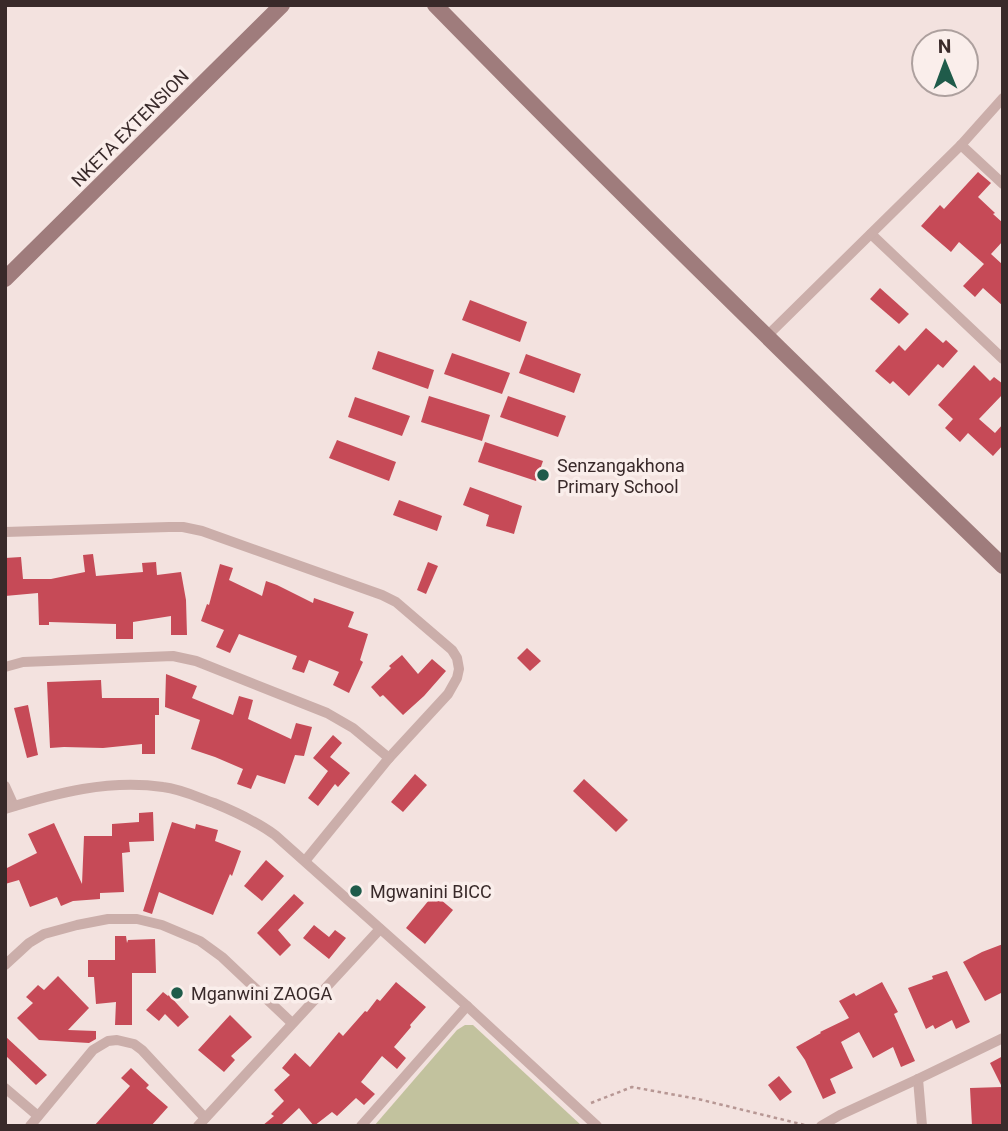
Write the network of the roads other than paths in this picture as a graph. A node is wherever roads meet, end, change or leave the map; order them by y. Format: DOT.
graph roads {
  1 [pos="282,5"];
  2 [pos="435,5"];
  3 [pos="1003,98"];
  4 [pos="961,145"];
  5 [pos="1003,184"];
  6 [pos="871,234"];
  7 [pos="5,279"];
  8 [pos="766,337"];
  9 [pos="1003,359"];
  10 [pos="5,532"];
  11 [pos="1003,566"];
  12 [pos="5,667"];
  13 [pos="390,758"];
  14 [pos="5,786"];
  15 [pos="9,808"];
  16 [pos="305,861"];
  17 [pos="380,929"];
  18 [pos="5,965"];
  19 [pos="467,1006"];
  20 [pos="292,1023"];
  21 [pos="1003,1038"];
  22 [pos="918,1079"];
  23 [pos="5,1088"];
  24 [pos="38,1116"];
  25 [pos="202,1122"];
  26 [pos="30,1126"];
  27 [pos="361,1126"];
  28 [pos="597,1126"];
  29 [pos="821,1126"];
  30 [pos="922,1126"];
  1 -- 7 [label="street, NKETA EXTENSION"];
  2 -- 8 [label="street"];
  3 -- 4 [label="street"];
  4 -- 5 [label="street"];
  4 -- 6 [label="street"];
  6 -- 8 [label="street"];
  6 -- 9 [label="street"];
  8 -- 11 [label="street"];
  10 -- 13 [label="street"];
  12 -- 13 [label="street"];
  13 -- 16 [label="street"];
  14 -- 15 [label="street"];
  15 -- 16 [label="street"];
  16 -- 17 [label="street"];
  17 -- 19 [label="street"];
  17 -- 20 [label="street"];
  18 -- 20 [label="street"];
  19 -- 27 [label="street"];
  19 -- 28 [label="street"];
  20 -- 25 [label="street"];
  21 -- 22 [label="street"];
  22 -- 29 [label="street"];
  22 -- 30 [label="street"];
  23 -- 24 [label="street"];
  24 -- 25 [label="street"];
  24 -- 26 [label="street"];
}
